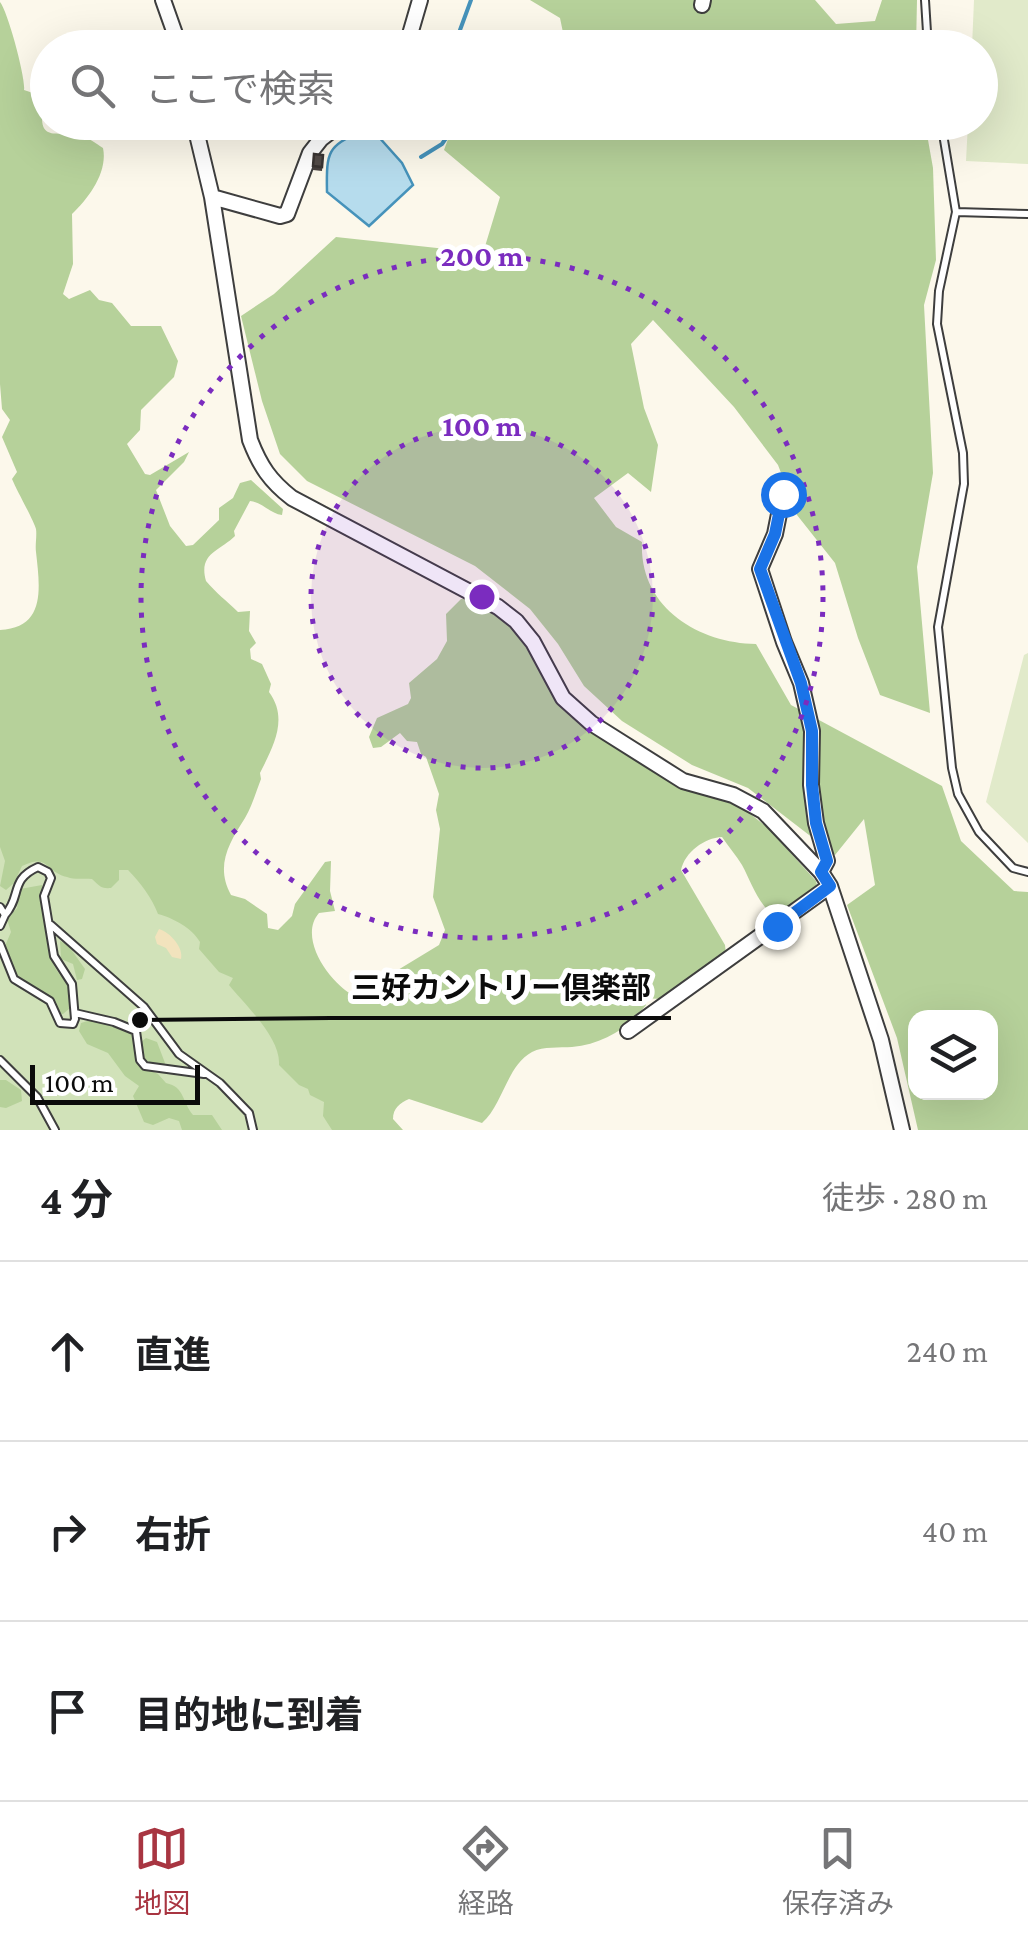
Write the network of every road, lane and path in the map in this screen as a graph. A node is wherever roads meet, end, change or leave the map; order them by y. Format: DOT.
graph roads {
  1 [pos="163,0"];
  2 [pos="420,0"];
  3 [pos="925,0"];
  4 [pos="174,30"];
  5 [pos="411,30"];
  6 [pos="927,30"];
  7 [pos="198,140"];
  8 [pos="320,140"];
  9 [pos="944,140"];
  10 [pos="212,198"];
  11 [pos="956,212"];
  12 [pos="1028,214"];
  13 [pos="783,494"];
  14 [pos="821,872"];
  15 [pos="1028,872"];
  16 [pos="830,886"];
  17 [pos="2,911"];
  18 [pos="50,924"];
  19 [pos="0,926"];
  20 [pos="0,944"];
  21 [pos="75,1013"];
  22 [pos="628,1031"];
  23 [pos="0,1060"];
  24 [pos="210,1076"];
  25 [pos="54,1130"];
  26 [pos="254,1130"];
  27 [pos="902,1130"];
  1 -- 4 [label="street"];
  2 -- 5 [label="street"];
  3 -- 6 [label="lane"];
  7 -- 10 [label="street"];
  8 -- 10 [label="street"];
  9 -- 11 [label="lane"];
  10 -- 14 [label="street"];
  11 -- 12 [label="lane"];
  11 -- 15 [label="lane"];
  13 -- 14 [label="street"];
  14 -- 16 [label="street"];
  16 -- 22 [label="street"];
  16 -- 27 [label="street"];
  17 -- 18 [label="lane"];
  17 -- 19 [label="lane"];
  18 -- 21 [label="lane"];
  18 -- 24 [label="lane"];
  20 -- 21 [label="lane"];
  21 -- 24 [label="lane"];
  23 -- 25 [label="lane"];
  24 -- 26 [label="lane"];
}
